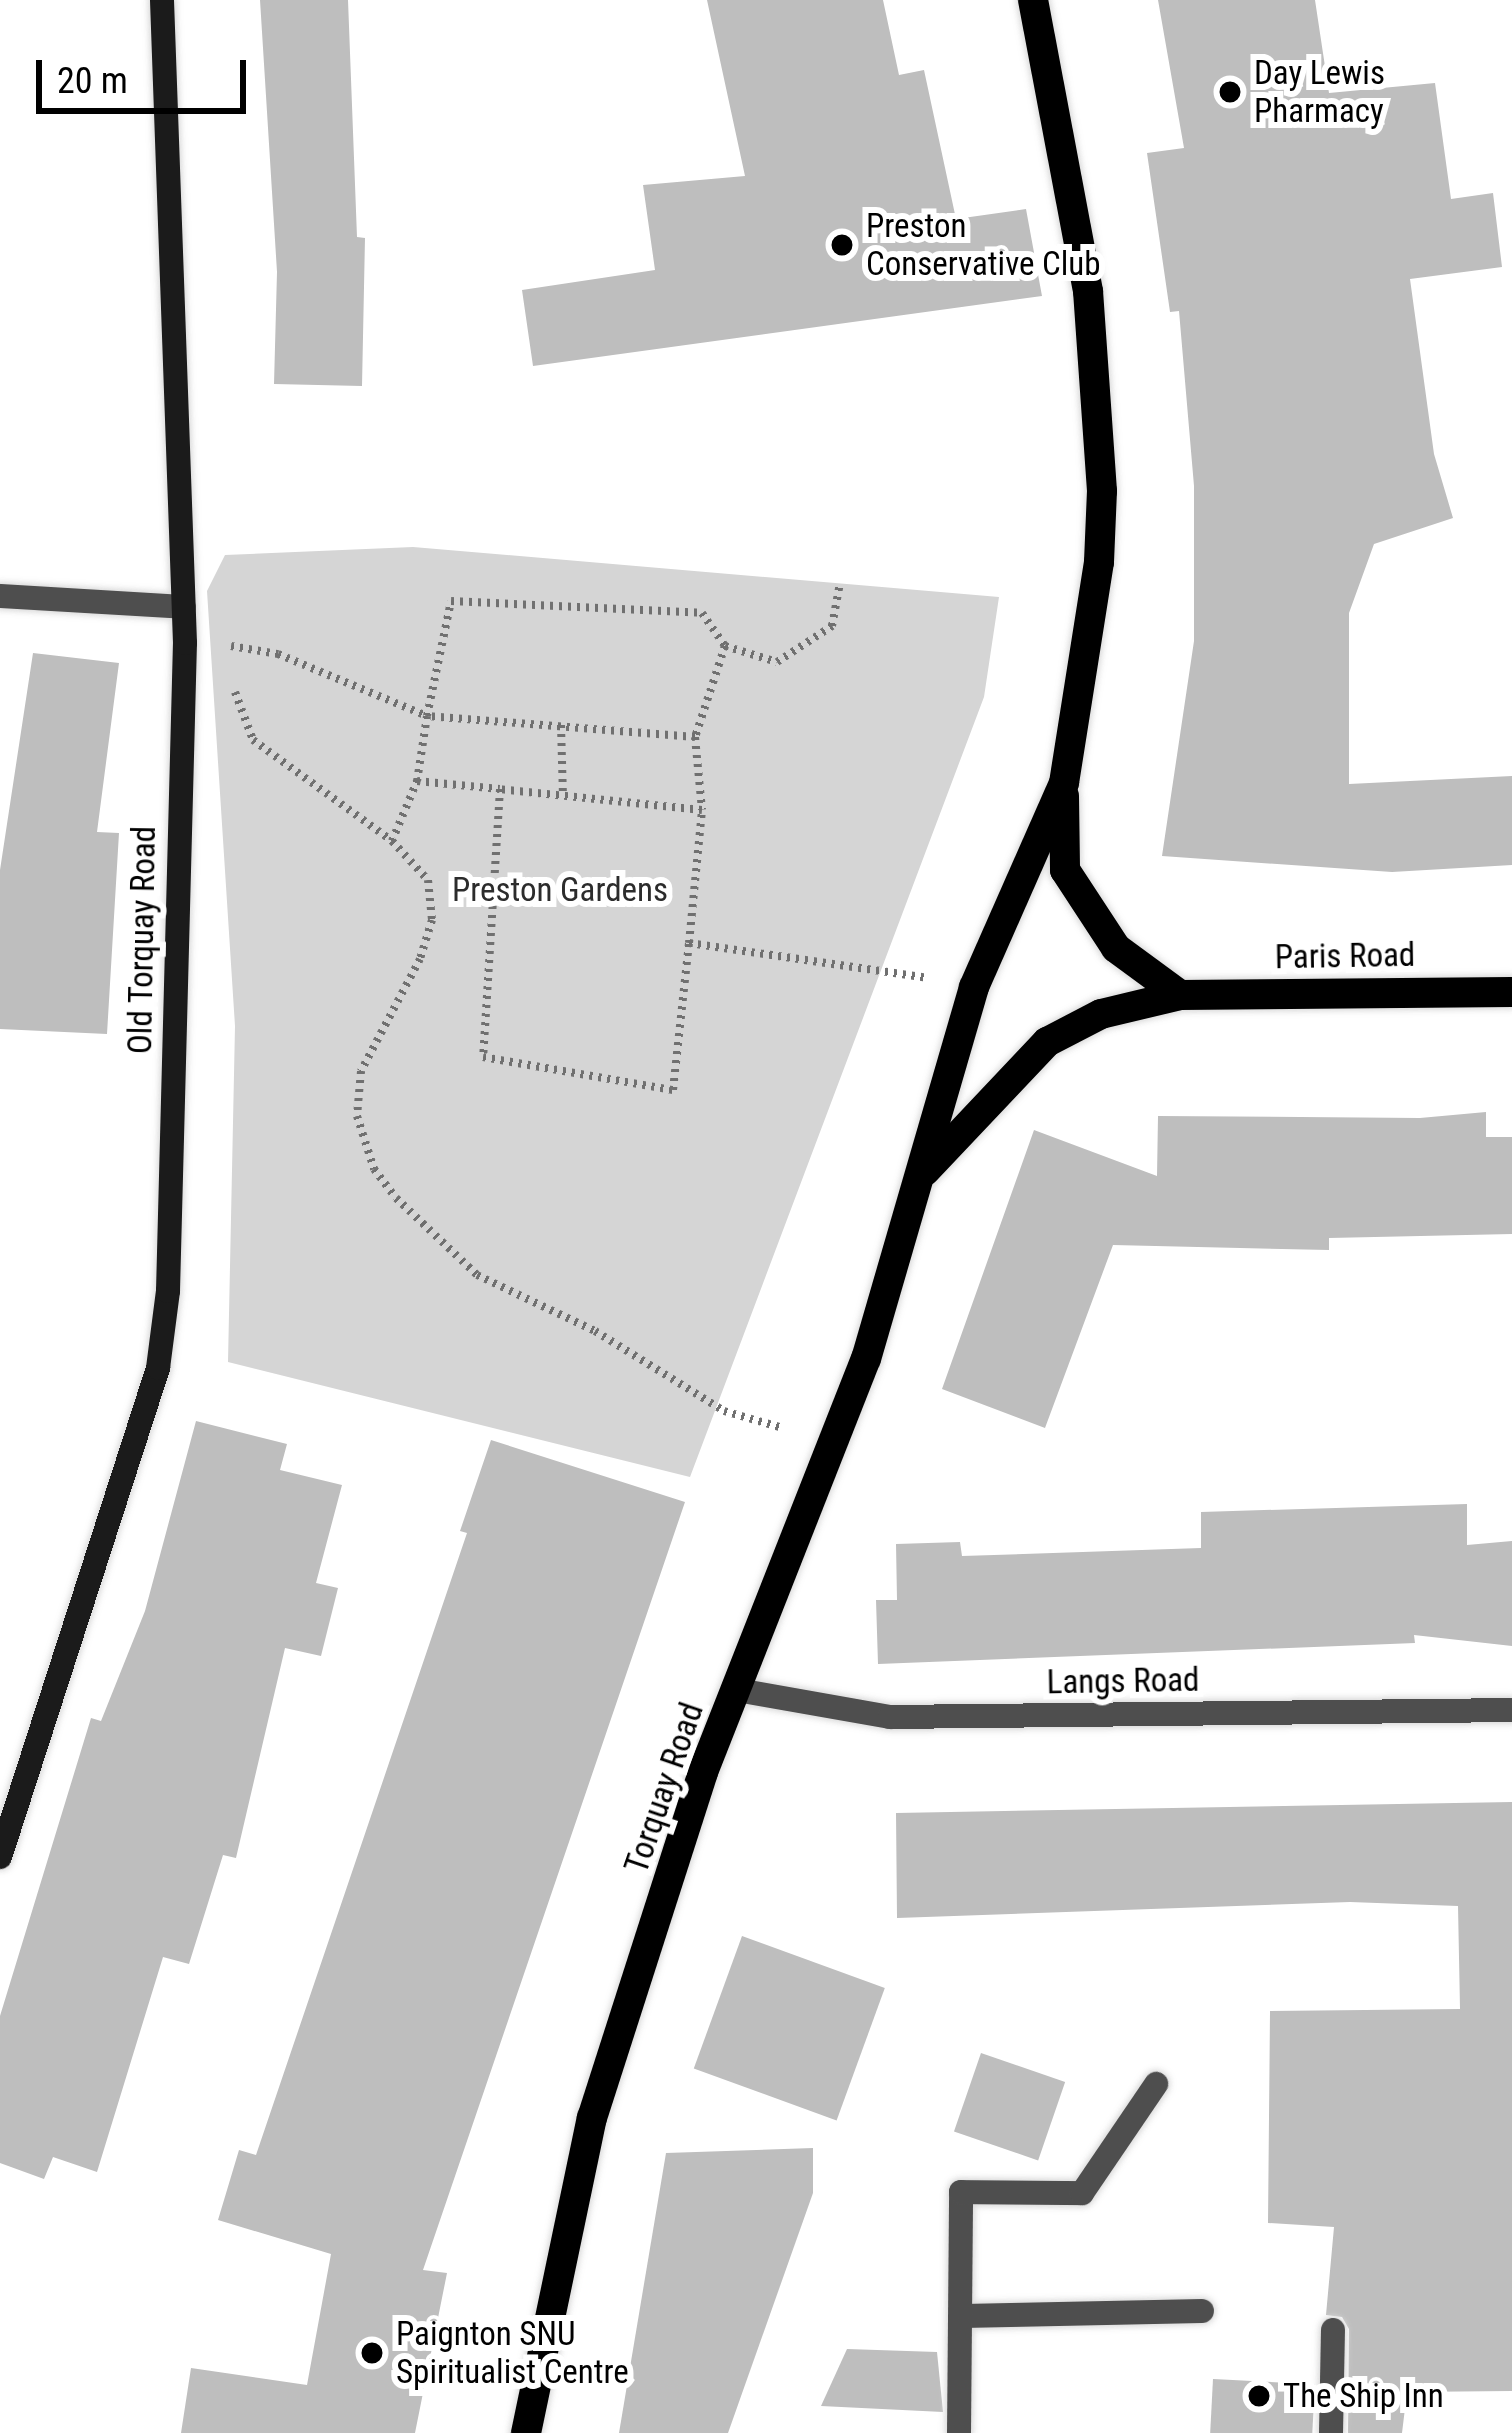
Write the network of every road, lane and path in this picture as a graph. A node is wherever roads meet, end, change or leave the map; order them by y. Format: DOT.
graph roads {
  1 [pos="162,0"];
  2 [pos="1033,0"];
  3 [pos="840,583"];
  4 [pos="0,596"];
  5 [pos="184,607"];
  6 [pos="198,642"];
  7 [pos="725,646"];
  8 [pos="427,716"];
  9 [pos="562,725"];
  10 [pos="695,737"];
  11 [pos="417,781"];
  12 [pos="1064,783"];
  13 [pos="500,789"];
  14 [pos="563,794"];
  15 [pos="702,810"];
  16 [pos="392,842"];
  17 [pos="689,943"];
  18 [pos="974,987"];
  19 [pos="1512,992"];
  20 [pos="1180,995"];
  21 [pos="917,1180"];
  22 [pos="837,1444"];
  23 [pos="737,1690"];
  24 [pos="1512,1709"];
  25 [pos="0,1857"];
  26 [pos="1156,2084"];
  27 [pos="1202,2311"];
  28 [pos="963,2316"];
  29 [pos="1333,2330"];
  30 [pos="526,2433"];
  31 [pos="959,2433"];
  32 [pos="1331,2433"];
  1 -- 5 [label="street, Old Torquay Road"];
  2 -- 12 [label="main road"];
  3 -- 7 [label="path"];
  4 -- 5 [label="street"];
  5 -- 6 [label="street, Old Torquay Road"];
  6 -- 8 [label="path"];
  6 -- 16 [label="path"];
  6 -- 25 [label="street, Old Torquay Road"];
  7 -- 8 [label="path"];
  7 -- 10 [label="path"];
  8 -- 9 [label="path"];
  8 -- 11 [label="path"];
  9 -- 10 [label="path"];
  9 -- 14 [label="path"];
  10 -- 15 [label="path"];
  11 -- 13 [label="path"];
  11 -- 16 [label="path"];
  12 -- 18 [label="main road, Torquay Road"];
  12 -- 20 [label="main road"];
  13 -- 14 [label="path"];
  13 -- 17 [label="path"];
  14 -- 15 [label="path"];
  15 -- 17 [label="path"];
  16 -- 22 [label="path"];
  17 -- 18 [label="path"];
  18 -- 21 [label="main road, Torquay Road"];
  19 -- 20 [label="main road, Paris Road"];
  20 -- 21 [label="main road, Paris Road"];
  21 -- 22 [label="main road, Torquay Road"];
  22 -- 23 [label="main road, Torquay Road"];
  23 -- 24 [label="street, Langs Road"];
  23 -- 30 [label="main road, Torquay Road"];
  26 -- 28 [label="street"];
  27 -- 28 [label="street"];
  28 -- 31 [label="street"];
  29 -- 32 [label="street"];
}
